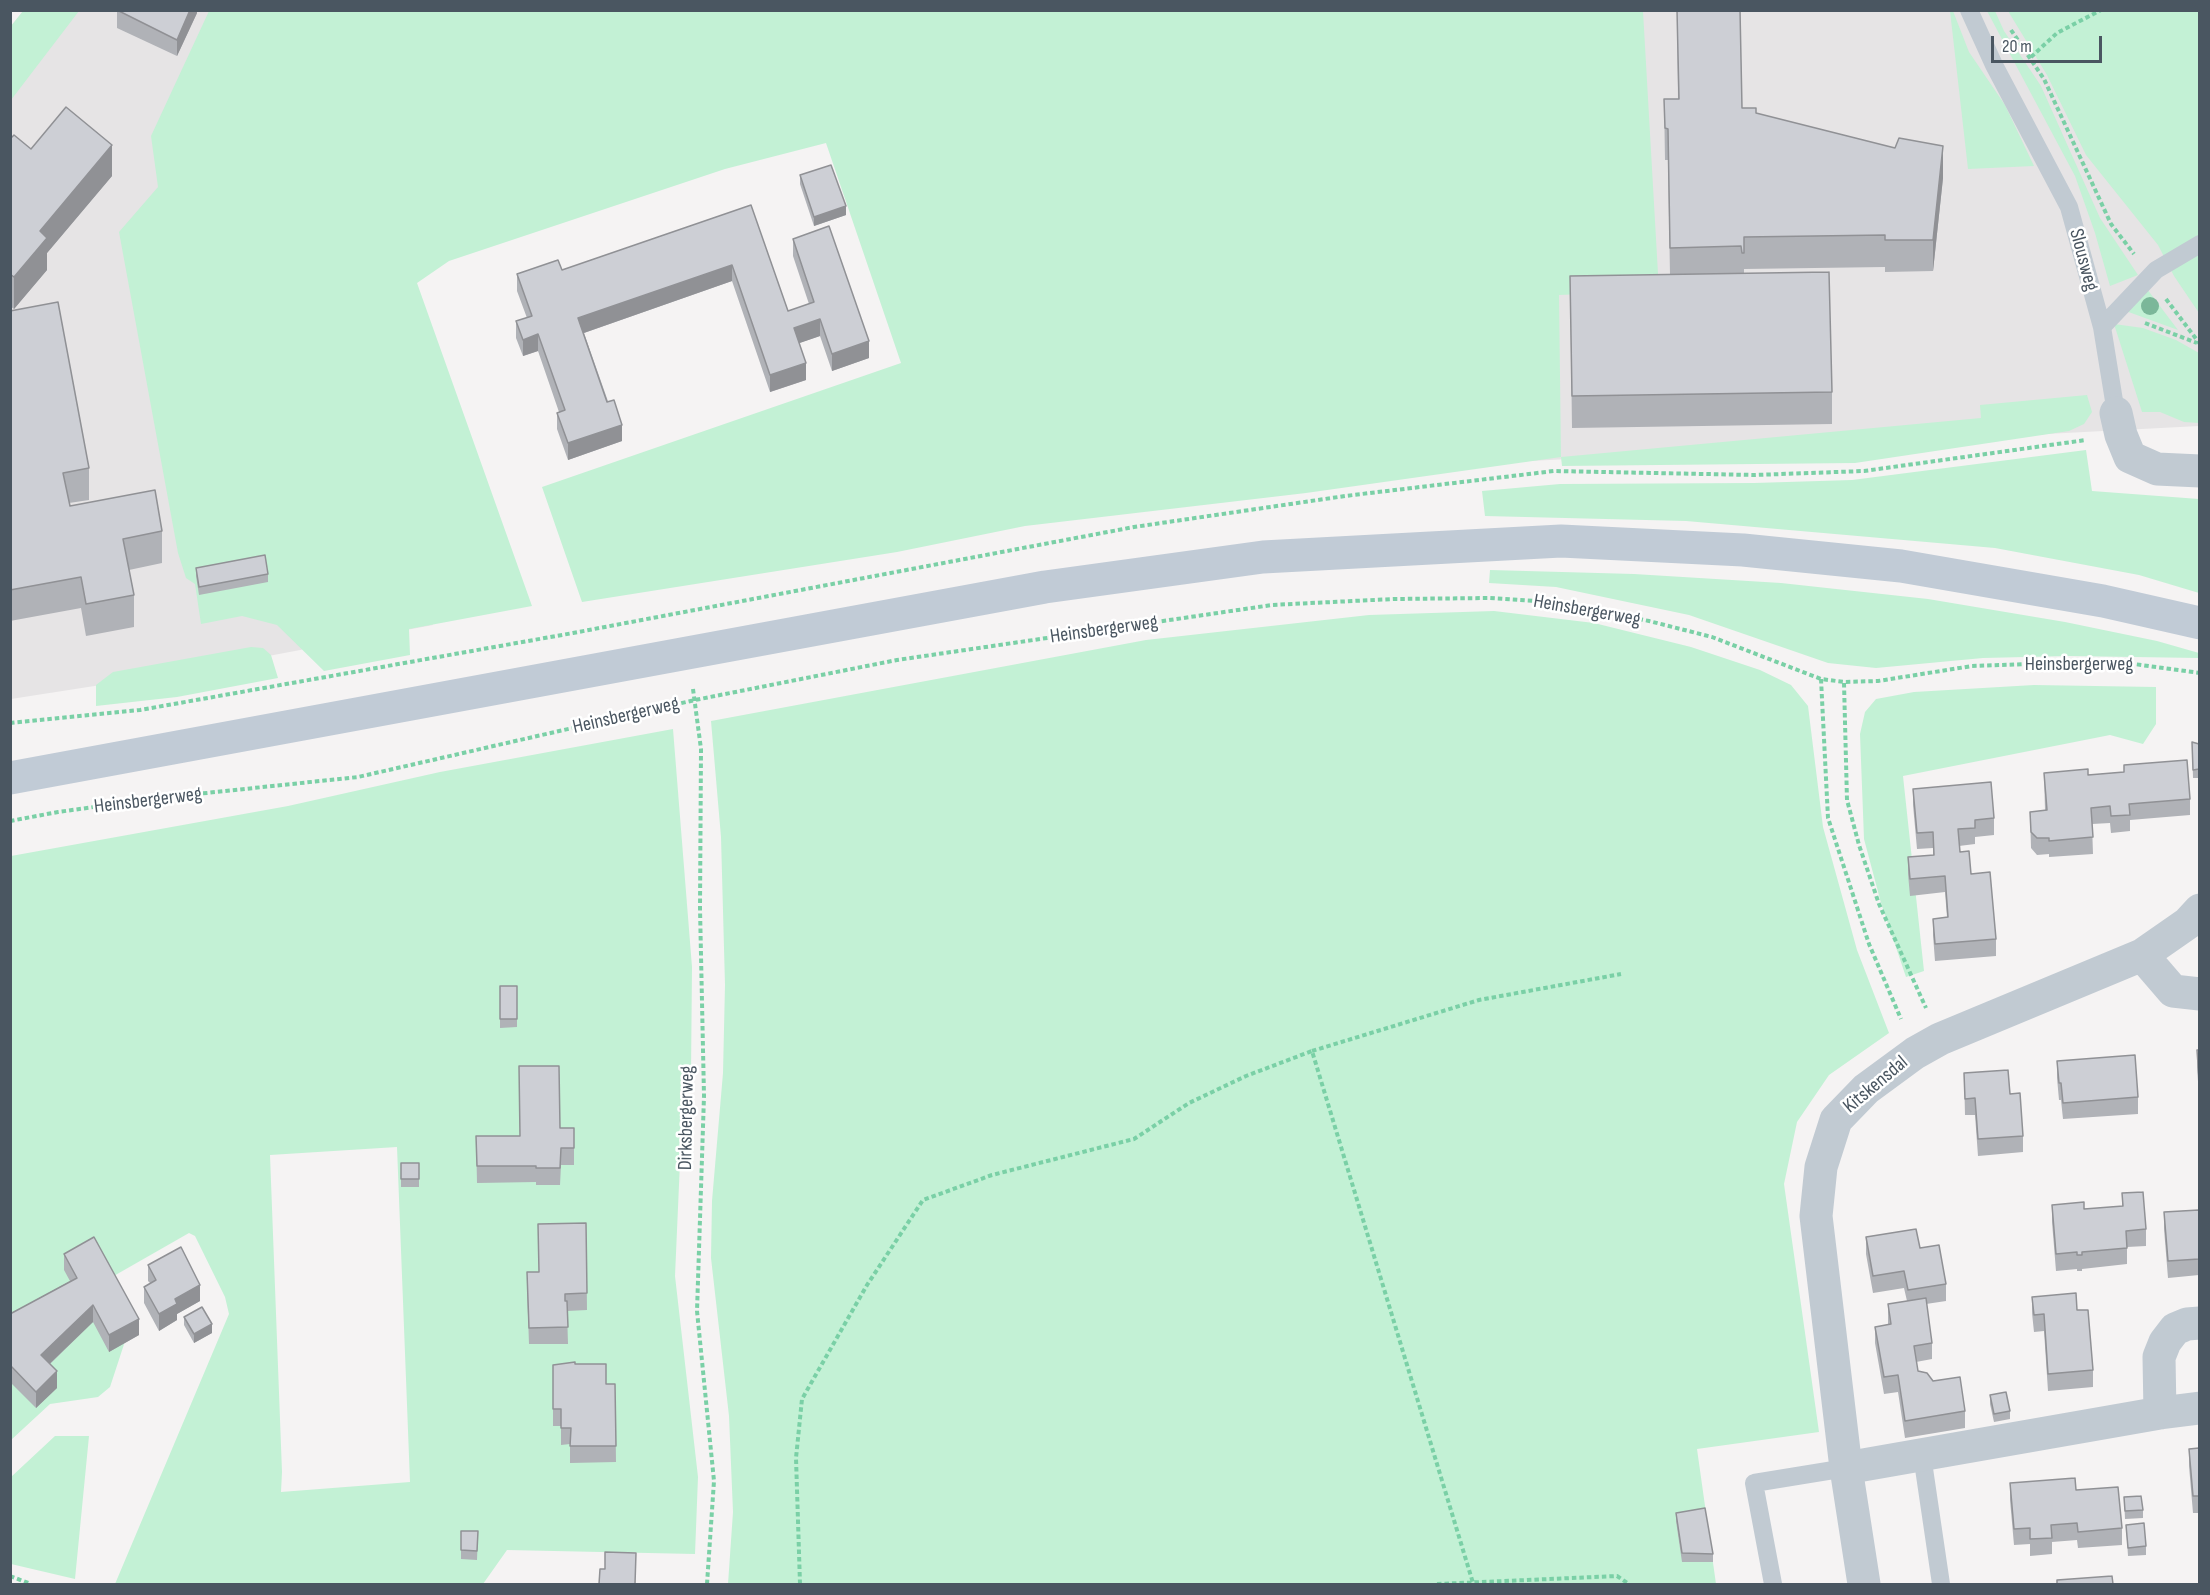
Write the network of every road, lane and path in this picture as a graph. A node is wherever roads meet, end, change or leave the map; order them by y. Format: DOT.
graph roads {
  1 [pos="1969,10"];
  2 [pos="2101,10"];
  3 [pos="2009,27"];
  4 [pos="2031,57"];
  5 [pos="2199,244"];
  6 [pos="2149,276"];
  7 [pos="2117,312"];
  8 [pos="2102,327"];
  9 [pos="2198,343"];
  10 [pos="2116,413"];
  11 [pos="2199,471"];
  12 [pos="2199,623"];
  13 [pos="688,652"];
  14 [pos="2199,673"];
  15 [pos="1821,679"];
  16 [pos="1844,682"];
  17 [pos="695,700"];
  18 [pos="10,778"];
  19 [pos="10,821"];
  20 [pos="2199,910"];
  21 [pos="2142,955"];
  22 [pos="1621,974"];
  23 [pos="2199,994"];
  24 [pos="1927,1046"];
  25 [pos="1312,1050"];
  26 [pos="2199,1323"];
  27 [pos="2199,1408"];
  28 [pos="2160,1413"];
  29 [pos="1922,1455"];
  30 [pos="1846,1468"];
  31 [pos="10,1576"];
  32 [pos="1473,1583"];
  33 [pos="31,1584"];
  34 [pos="706,1584"];
  35 [pos="800,1584"];
  36 [pos="1437,1584"];
  37 [pos="1629,1584"];
  38 [pos="1773,1584"];
  39 [pos="1864,1584"];
  40 [pos="1941,1584"];
  1 -- 8 [label="lane, Slousweg"];
  2 -- 4 [label="path"];
  3 -- 4 [label="path"];
  4 -- 6 [label="path"];
  5 -- 6 [label="lane"];
  6 -- 7 [label="lane"];
  6 -- 9 [label="path"];
  7 -- 8 [label="lane"];
  7 -- 9 [label="path"];
  8 -- 10 [label="lane, Slousweg"];
  10 -- 11 [label="street, Slousweg"];
  12 -- 13 [label="main road"];
  13 -- 17 [label="path, Dirksbergerweg"];
  13 -- 18 [label="main road"];
  14 -- 16 [label="path, Heinsbergerweg"];
  15 -- 16 [label="path, Heinsbergerweg"];
  15 -- 17 [label="path, Heinsbergerweg"];
  15 -- 24 [label="path"];
  16 -- 24 [label="path"];
  17 -- 19 [label="path, Heinsbergerweg"];
  17 -- 34 [label="path, Dirksbergerweg"];
  20 -- 21 [label="street, Kitskensdal"];
  21 -- 23 [label="street"];
  21 -- 24 [label="street, Kitskensdal"];
  22 -- 25 [label="path"];
  24 -- 30 [label="street, Kitskensdal"];
  25 -- 32 [label="path"];
  25 -- 35 [label="path"];
  26 -- 28 [label="street"];
  27 -- 28 [label="street"];
  28 -- 29 [label="street"];
  29 -- 30 [label="street"];
  29 -- 40 [label="lane"];
  30 -- 38 [label="lane"];
  30 -- 39 [label="street, Kitskensdal"];
  31 -- 33 [label="path"];
  32 -- 36 [label="path"];
  32 -- 37 [label="path"];
}
